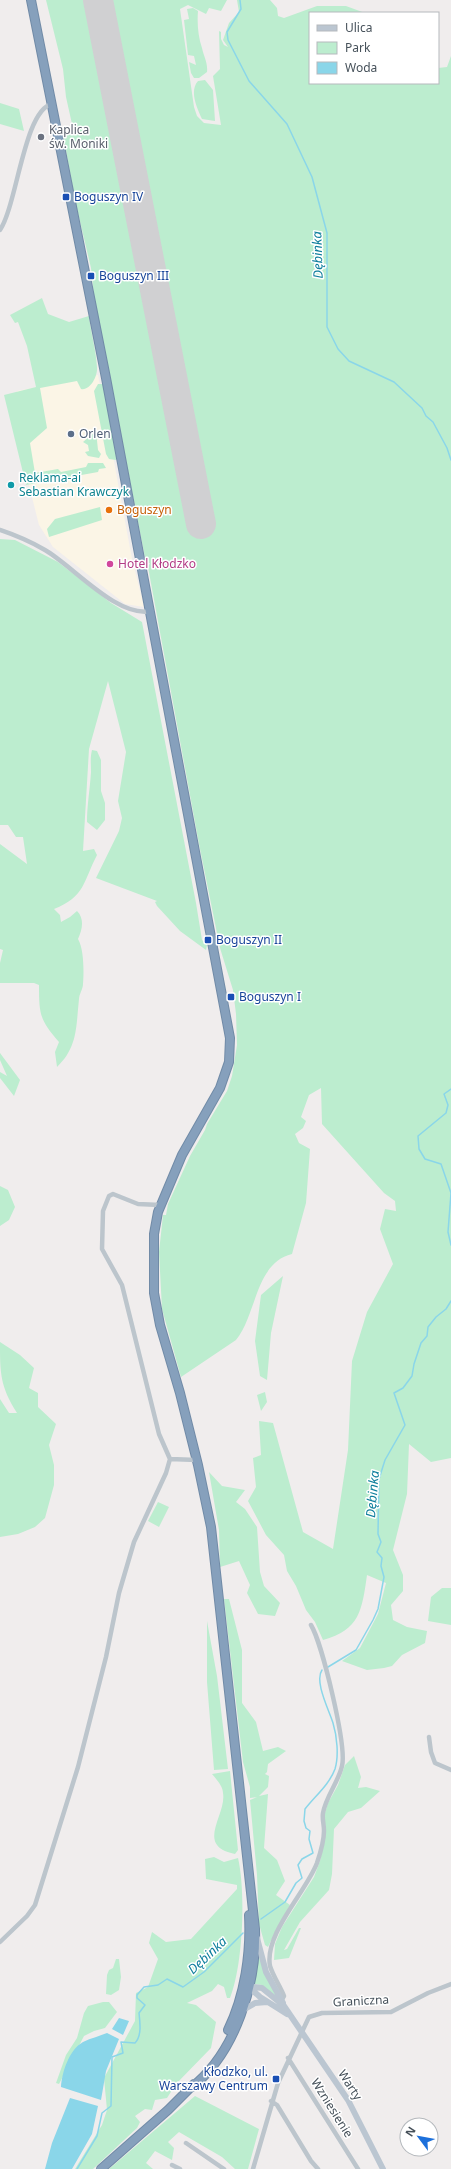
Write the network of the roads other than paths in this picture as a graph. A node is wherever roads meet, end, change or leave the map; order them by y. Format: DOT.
graph roads {
  1 [pos="31,0"];
  2 [pos="52,104"];
  3 [pos="0,230"];
  4 [pos="0,530"];
  5 [pos="150,611"];
  6 [pos="160,1205"];
  7 [pos="170,1459"];
  8 [pos="197,1460"];
  9 [pos="310,1625"];
  10 [pos="429,1737"];
  11 [pos="451,1770"];
  12 [pos="252,1920"];
  13 [pos="256,1935"];
  14 [pos="0,1942"];
  15 [pos="451,1984"];
  16 [pos="246,1986"];
  17 [pos="268,2002"];
  18 [pos="283,2004"];
  19 [pos="243,2010"];
  20 [pos="291,2018"];
  21 [pos="301,2032"];
  22 [pos="288,2058"];
  23 [pos="207,2069"];
  24 [pos="272,2101"];
  25 [pos="186,2143"];
  26 [pos="172,2165"];
  27 [pos="101,2169"];
  28 [pos="180,2169"];
  29 [pos="224,2169"];
  30 [pos="252,2169"];
  31 [pos="318,2169"];
  32 [pos="358,2169"];
  33 [pos="384,2169"];
  1 -- 2 [label="highway"];
  2 -- 3 [label="street"];
  2 -- 5 [label="highway"];
  4 -- 5 [label="street"];
  5 -- 6 [label="highway"];
  6 -- 7 [label="street"];
  6 -- 8 [label="highway"];
  7 -- 8 [label="street"];
  7 -- 14 [label="street"];
  8 -- 12 [label="highway"];
  9 -- 18 [label="street"];
  10 -- 11 [label="street"];
  12 -- 13 [label="highway"];
  12 -- 16 [label="highway"];
  13 -- 16 [label="highway"];
  13 -- 18 [label="main road"];
  15 -- 21 [label="street, Graniczna"];
  16 -- 17 [label="main road, Warty"];
  16 -- 18 [label="main road, Warty"];
  16 -- 19 [label="highway"];
  16 -- 23 [label="highway"];
  17 -- 19 [label="main road"];
  17 -- 20 [label="main road, Warty"];
  18 -- 20 [label="main road, Warty"];
  19 -- 23 [label="highway"];
  20 -- 21 [label="main road, Warty"];
  21 -- 22 [label="street"];
  21 -- 33 [label="main road, Warty"];
  22 -- 24 [label="street"];
  22 -- 32 [label="street, Wzniesienie"];
  23 -- 27 [label="highway"];
  24 -- 30 [label="street"];
  24 -- 31 [label="street"];
  25 -- 29 [label="street"];
  26 -- 28 [label="street"];
}
